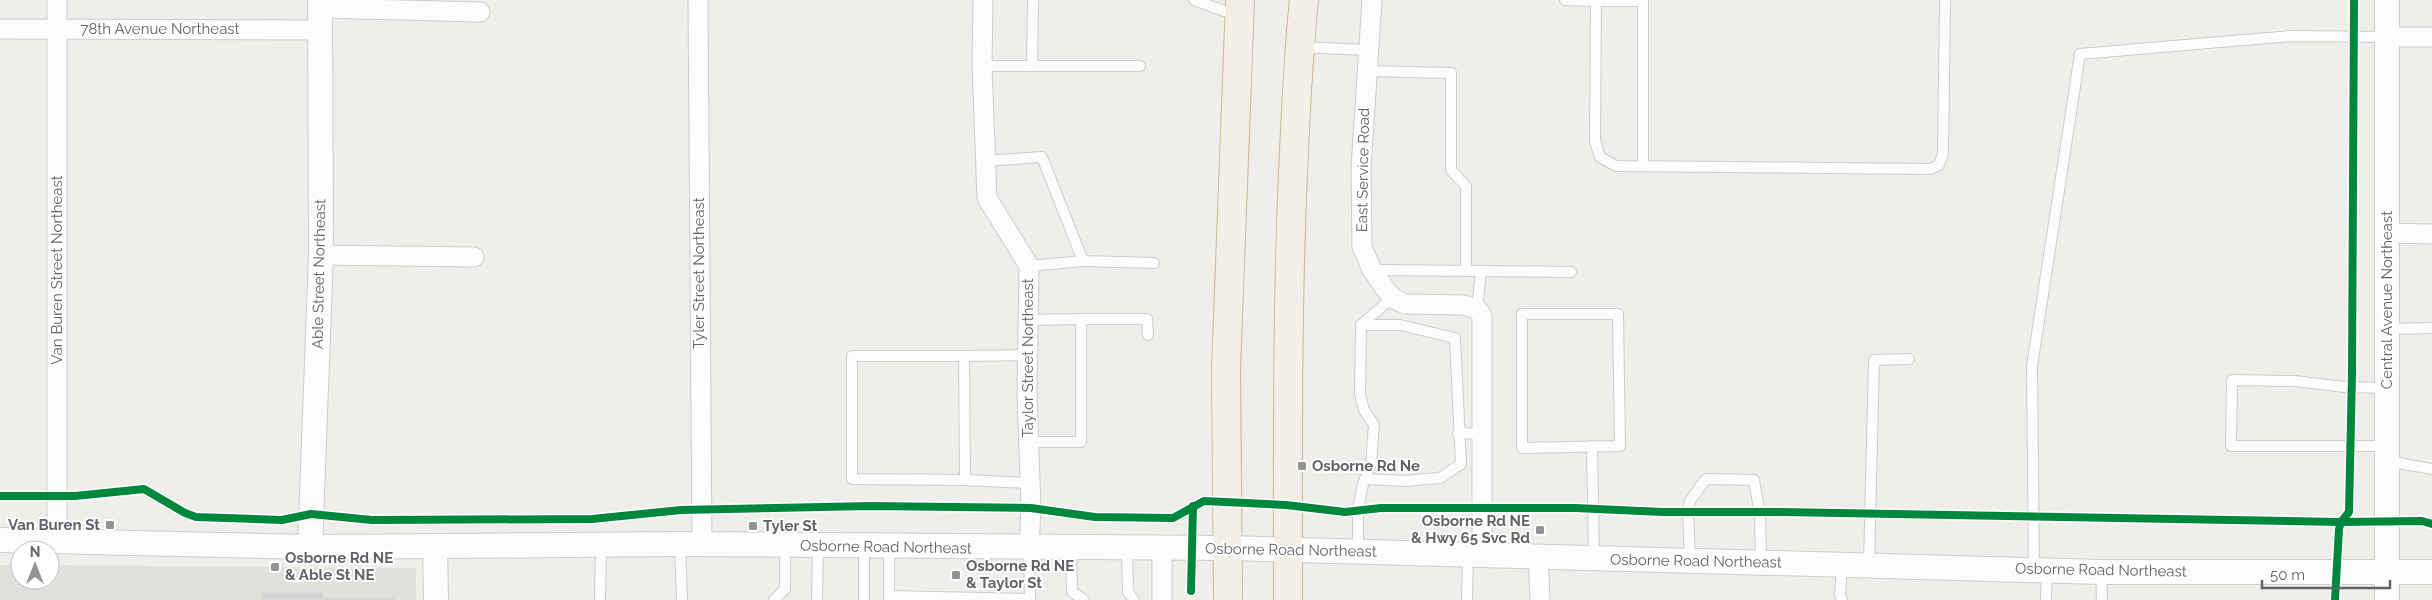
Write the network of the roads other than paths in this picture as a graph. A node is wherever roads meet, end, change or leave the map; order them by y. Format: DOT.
graph roads {
  1 [pos="57,0"];
  2 [pos="698,0"];
  3 [pos="983,0"];
  4 [pos="1033,0"];
  5 [pos="1194,0"];
  6 [pos="1304,0"];
  7 [pos="1372,0"];
  8 [pos="1565,0"];
  9 [pos="1945,0"];
  10 [pos="2387,0"];
  11 [pos="1596,1"];
  12 [pos="1643,1"];
  13 [pos="1240,8"];
  14 [pos="480,12"];
  15 [pos="320,13"];
  16 [pos="0,29"];
  17 [pos="57,29"];
  18 [pos="2387,37"];
  19 [pos="2432,37"];
  20 [pos="1299,47"];
  21 [pos="1368,50"];
  22 [pos="982,66"];
  23 [pos="1032,66"];
  24 [pos="1140,66"];
  25 [pos="1366,71"];
  26 [pos="986,161"];
  27 [pos="1643,166"];
  28 [pos="2386,233"];
  29 [pos="2432,234"];
  30 [pos="321,255"];
  31 [pos="474,257"];
  32 [pos="1082,261"];
  33 [pos="1154,263"];
  34 [pos="1029,266"];
  35 [pos="1372,270"];
  36 [pos="1466,271"];
  37 [pos="1481,272"];
  38 [pos="1570,272"];
  39 [pos="1392,298"];
  40 [pos="1477,309"];
  41 [pos="1081,319"];
  42 [pos="1028,320"];
  43 [pos="1361,325"];
  44 [pos="2432,328"];
  45 [pos="2387,329"];
  46 [pos="1148,334"];
  47 [pos="1027,355"];
  48 [pos="964,356"];
  49 [pos="1909,359"];
  50 [pos="2387,388"];
  51 [pos="1458,433"];
  52 [pos="1482,434"];
  53 [pos="1028,442"];
  54 [pos="1592,446"];
  55 [pos="2387,453"];
  56 [pos="2432,469"];
  57 [pos="1365,479"];
  58 [pos="965,480"];
  59 [pos="1029,483"];
  60 [pos="57,540"];
  61 [pos="60,540"];
  62 [pos="601,545"];
  63 [pos="691,545"];
  64 [pos="785,545"];
  65 [pos="435,546"];
  66 [pos="818,546"];
  67 [pos="864,546"];
  68 [pos="310,547"];
  69 [pos="889,547"];
  70 [pos="1029,548"];
  71 [pos="1072,548"];
  72 [pos="1127,548"];
  73 [pos="1162,548"];
  74 [pos="1228,548"];
  75 [pos="1287,550"];
  76 [pos="1358,552"];
  77 [pos="1475,555"];
  78 [pos="1538,556"];
  79 [pos="1594,558"];
  80 [pos="1690,561"];
  81 [pos="1761,562"];
  82 [pos="1842,564"];
  83 [pos="1870,565"];
  84 [pos="2040,570"];
  85 [pos="2101,572"];
  86 [pos="2387,572"];
  87 [pos="2432,572"];
  88 [pos="889,598"];
  89 [pos="436,600"];
  90 [pos="600,600"];
  91 [pos="682,600"];
  92 [pos="774,600"];
  93 [pos="817,600"];
  94 [pos="864,600"];
  95 [pos="1084,600"];
  96 [pos="1134,600"];
  97 [pos="1162,600"];
  98 [pos="1228,600"];
  99 [pos="1288,600"];
  100 [pos="1467,600"];
  101 [pos="1540,600"];
  102 [pos="1842,600"];
  103 [pos="2046,600"];
  104 [pos="2102,600"];
  105 [pos="2387,600"];
  1 -- 17 [label="street, Van Buren Street Northeast"];
  2 -- 63 [label="street, Tyler Street Northeast"];
  3 -- 22 [label="street, Taylor Street Northeast"];
  4 -- 23 [label="lane"];
  5 -- 13 [label="lane"];
  6 -- 20 [label="highway"];
  7 -- 21 [label="street, East Service Road"];
  8 -- 11 [label="lane"];
  9 -- 27 [label="lane"];
  10 -- 18 [label="street, Central Avenue Northeast"];
  11 -- 12 [label="lane"];
  11 -- 27 [label="lane"];
  12 -- 27 [label="lane"];
  13 -- 74 [label="highway"];
  14 -- 15 [label="street, 78th Avenue Northeast"];
  15 -- 17 [label="street, 78th Avenue Northeast"];
  15 -- 30 [label="street, Able Street Northeast"];
  16 -- 17 [label="street, 78th Avenue Northeast"];
  17 -- 60 [label="street, Van Buren Street Northeast"];
  18 -- 19 [label="street"];
  18 -- 28 [label="street, Central Avenue Northeast"];
  18 -- 84 [label="lane"];
  20 -- 21 [label="lane"];
  20 -- 75 [label="highway"];
  21 -- 25 [label="street, East Service Road"];
  22 -- 23 [label="lane"];
  22 -- 26 [label="street, Taylor Street Northeast"];
  23 -- 24 [label="lane"];
  25 -- 35 [label="street, East Service Road"];
  25 -- 36 [label="lane"];
  26 -- 32 [label="lane"];
  26 -- 34 [label="street, Taylor Street Northeast"];
  28 -- 29 [label="street"];
  28 -- 45 [label="street, Central Avenue Northeast"];
  30 -- 31 [label="street"];
  30 -- 68 [label="street, Able Street Northeast"];
  32 -- 33 [label="lane"];
  32 -- 34 [label="lane"];
  34 -- 42 [label="street, Taylor Street Northeast"];
  35 -- 36 [label="lane"];
  35 -- 39 [label="street, East Service Road"];
  36 -- 37 [label="lane"];
  37 -- 38 [label="lane"];
  37 -- 40 [label="lane"];
  39 -- 40 [label="street"];
  39 -- 43 [label="lane"];
  40 -- 52 [label="street"];
  41 -- 42 [label="lane"];
  41 -- 46 [label="lane"];
  41 -- 53 [label="lane"];
  42 -- 47 [label="street, Taylor Street Northeast"];
  43 -- 51 [label="lane"];
  43 -- 57 [label="lane"];
  44 -- 45 [label="lane"];
  45 -- 50 [label="street, Central Avenue Northeast"];
  47 -- 48 [label="lane"];
  47 -- 53 [label="street, Taylor Street Northeast"];
  48 -- 58 [label="lane"];
  48 -- 58 [label="lane"];
  49 -- 83 [label="lane"];
  50 -- 55 [label="street, Central Avenue Northeast"];
  50 -- 55 [label="lane"];
  51 -- 52 [label="lane"];
  51 -- 57 [label="lane"];
  52 -- 77 [label="street"];
  53 -- 59 [label="street, Taylor Street Northeast"];
  54 -- 54 [label="lane"];
  54 -- 79 [label="lane"];
  55 -- 56 [label="lane"];
  55 -- 86 [label="street, Central Avenue Northeast"];
  57 -- 76 [label="lane"];
  58 -- 59 [label="lane"];
  59 -- 70 [label="street, Taylor Street Northeast"];
  61 -- 68 [label="street, Osborne Road Northeast"];
  62 -- 63 [label="street, Osborne Road Northeast"];
  62 -- 65 [label="street, Osborne Road Northeast"];
  62 -- 90 [label="lane"];
  63 -- 64 [label="street, Osborne Road Northeast"];
  63 -- 91 [label="lane"];
  64 -- 66 [label="street, Osborne Road Northeast"];
  64 -- 92 [label="lane"];
  65 -- 68 [label="street, Osborne Road Northeast"];
  65 -- 89 [label="street"];
  66 -- 67 [label="street, Osborne Road Northeast"];
  66 -- 93 [label="lane"];
  67 -- 69 [label="street, Osborne Road Northeast"];
  67 -- 94 [label="lane"];
  69 -- 70 [label="street, Osborne Road Northeast"];
  69 -- 88 [label="lane"];
  70 -- 71 [label="street, Osborne Road Northeast"];
  70 -- 88 [label="lane"];
  71 -- 72 [label="street, Osborne Road Northeast"];
  71 -- 95 [label="lane"];
  72 -- 73 [label="street, Osborne Road Northeast"];
  72 -- 96 [label="lane"];
  73 -- 74 [label="street, Osborne Road Northeast"];
  73 -- 97 [label="street"];
  74 -- 75 [label="street, Osborne Road Northeast"];
  74 -- 98 [label="highway"];
  75 -- 76 [label="street, Osborne Road Northeast"];
  75 -- 99 [label="highway"];
  76 -- 77 [label="street, Osborne Road Northeast"];
  77 -- 78 [label="street, Osborne Road Northeast"];
  77 -- 100 [label="lane"];
  78 -- 79 [label="street, Osborne Road Northeast"];
  78 -- 101 [label="street"];
  79 -- 80 [label="street, Osborne Road Northeast"];
  80 -- 81 [label="street, Osborne Road Northeast"];
  80 -- 81 [label="lane"];
  81 -- 82 [label="street, Osborne Road Northeast"];
  82 -- 83 [label="street, Osborne Road Northeast"];
  82 -- 102 [label="lane"];
  83 -- 84 [label="street, Osborne Road Northeast"];
  84 -- 85 [label="street, Osborne Road Northeast"];
  84 -- 103 [label="lane"];
  85 -- 86 [label="street, Osborne Road Northeast"];
  85 -- 104 [label="lane"];
  86 -- 87 [label="street, Osborne Road Northeast"];
  86 -- 105 [label="street, Central Avenue Northeast"];
}
